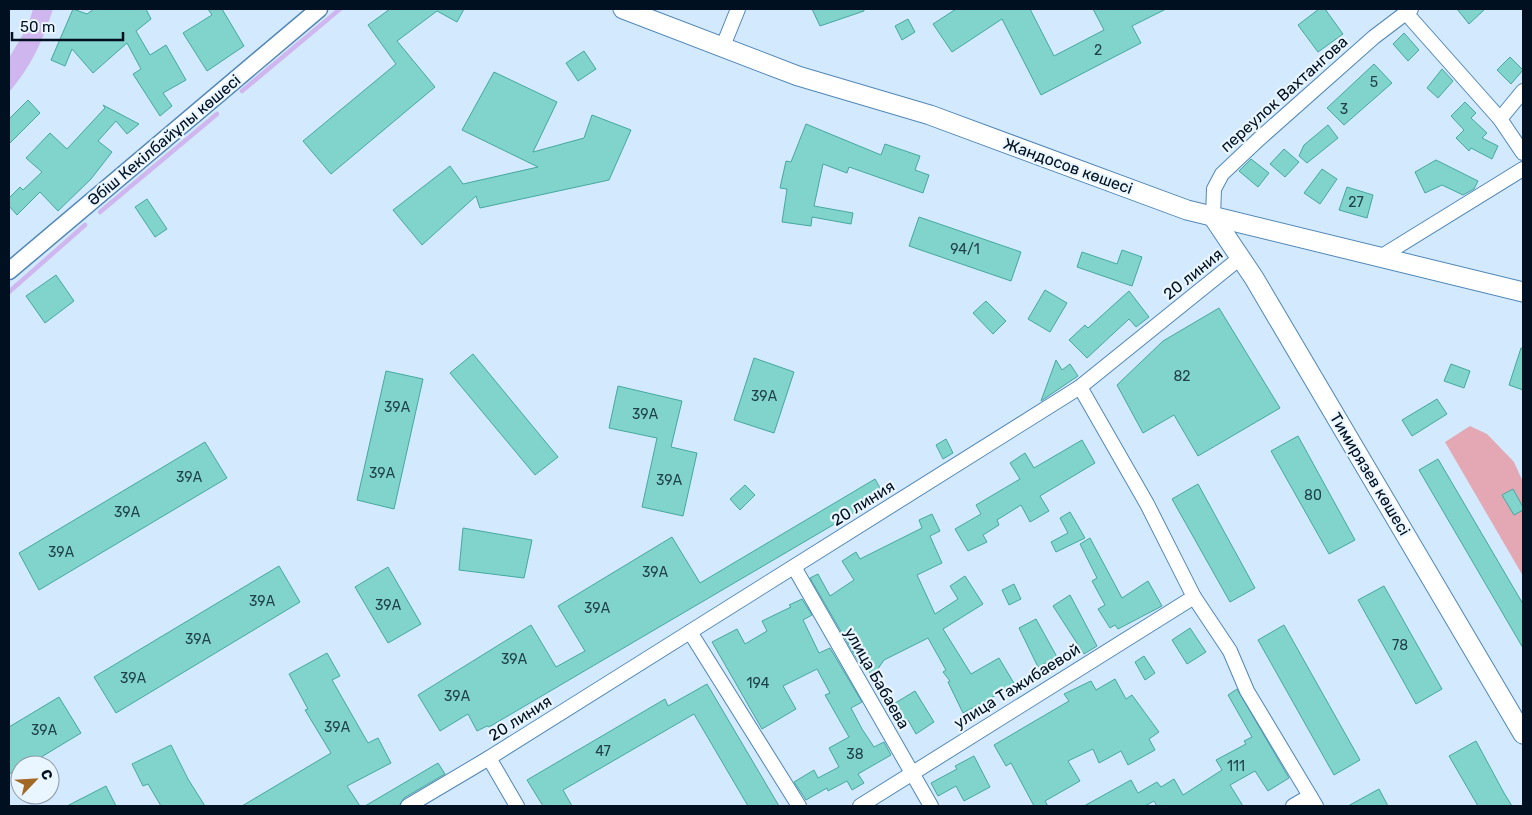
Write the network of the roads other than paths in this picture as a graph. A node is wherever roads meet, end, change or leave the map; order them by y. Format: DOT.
graph roads {
  1 [pos="319,9"];
  2 [pos="623,9"];
  3 [pos="738,9"];
  4 [pos="1408,11"];
  5 [pos="724,46"];
  6 [pos="1523,91"];
  7 [pos="1500,119"];
  8 [pos="1523,153"];
  9 [pos="1523,169"];
  10 [pos="1212,217"];
  11 [pos="1382,256"];
  12 [pos="1240,258"];
  13 [pos="9,271"];
  14 [pos="1523,292"];
  15 [pos="1080,387"];
  16 [pos="794,567"];
  17 [pos="1194,597"];
  18 [pos="690,632"];
  19 [pos="1523,734"];
  20 [pos="489,758"];
  21 [pos="911,773"];
  22 [pos="1313,801"];
  23 [pos="408,806"];
  24 [pos="517,806"];
  25 [pos="799,806"];
  26 [pos="860,806"];
  27 [pos="931,806"];
  28 [pos="1293,806"];
  1 -- 13 [label="street, Әбіш Кекілбайұлы көшесі"];
  2 -- 5 [label="main road, Жандосов көшесі"];
  3 -- 5 [label="street"];
  4 -- 7 [label="street, переулок Вахтангова"];
  4 -- 10 [label="street, переулок Вахтангова"];
  5 -- 10 [label="main road, Жандосов көшесі"];
  6 -- 7 [label="street"];
  7 -- 8 [label="street, переулок Вахтангова"];
  9 -- 11 [label="street"];
  10 -- 11 [label="main road, Жандосов көшесі"];
  10 -- 12 [label="main road, Тимирязев көшесі"];
  11 -- 14 [label="main road, Жандосов көшесі"];
  12 -- 15 [label="street, 20 линия"];
  12 -- 19 [label="main road, Тимирязев көшесі"];
  15 -- 16 [label="street, 20 линия"];
  15 -- 17 [label="street"];
  16 -- 18 [label="street, 20 линия"];
  16 -- 21 [label="street, улица Бабаева"];
  17 -- 21 [label="street, улица Тажибаевой"];
  17 -- 22 [label="street"];
  18 -- 20 [label="street, 20 линия"];
  18 -- 25 [label="street"];
  20 -- 23 [label="street, 20 линия"];
  20 -- 24 [label="street"];
  21 -- 26 [label="street, улица Тажибаевой"];
  21 -- 27 [label="street, улица Бабаева"];
  22 -- 28 [label="street"];
}
